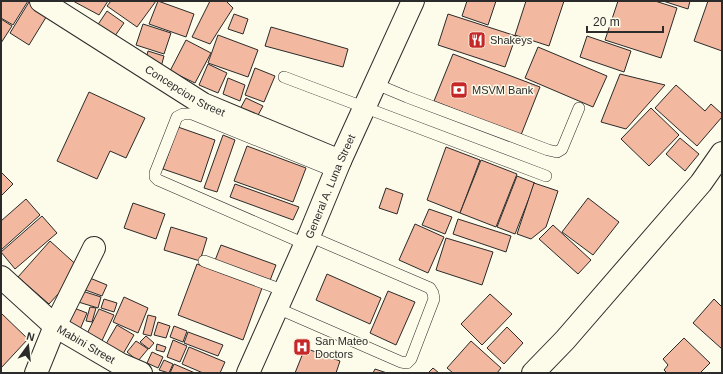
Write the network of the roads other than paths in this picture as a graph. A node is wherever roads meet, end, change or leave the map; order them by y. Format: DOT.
graph roads {
  1 [pos="41,1"];
  2 [pos="413,1"];
  3 [pos="284,77"];
  4 [pos="376,84"];
  5 [pos="365,107"];
  6 [pos="579,108"];
  7 [pos="722,153"];
  8 [pos="337,167"];
  9 [pos="546,176"];
  10 [pos="307,240"];
  11 [pos="94,248"];
  12 [pos="204,261"];
  13 [pos="1,277"];
  14 [pos="281,299"];
  15 [pos="55,326"];
  16 [pos="36,373"];
  17 [pos="141,373"];
  18 [pos="248,373"];
  19 [pos="533,373"];
  1 -- 8 [label="street, Concepcion Street"];
  2 -- 4 [label="street, General A. Luna Street"];
  3 -- 5 [label="lane"];
  4 -- 5 [label="street, General A. Luna Street"];
  4 -- 6 [label="lane"];
  5 -- 8 [label="street, General A. Luna Street"];
  5 -- 9 [label="lane"];
  7 -- 19 [label="street"];
  8 -- 10 [label="street, General A. Luna Street"];
  8 -- 10 [label="lane"];
  10 -- 14 [label="street, General A. Luna Street"];
  10 -- 14 [label="lane"];
  11 -- 15 [label="street"];
  12 -- 14 [label="lane"];
  13 -- 15 [label="street, Mabini Street"];
  14 -- 18 [label="street, General A. Luna Street"];
  15 -- 16 [label="street"];
  15 -- 17 [label="street, Mabini Street"];
}
